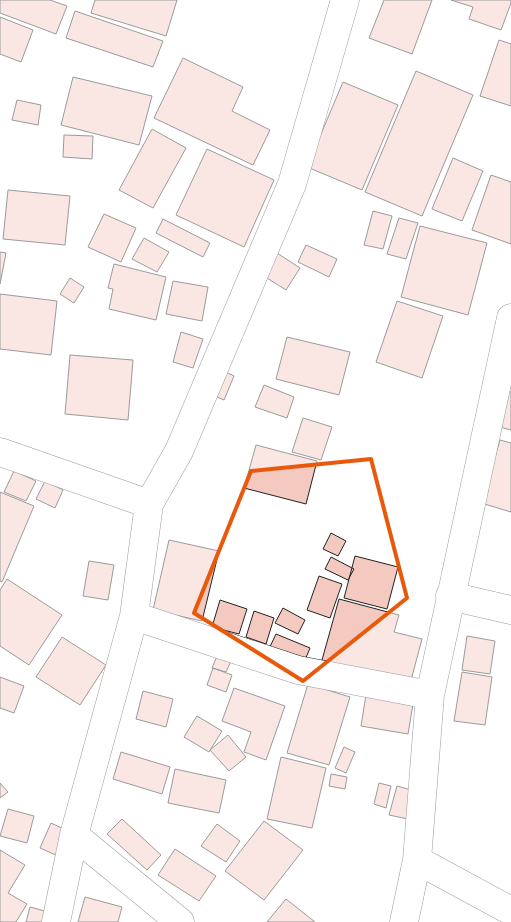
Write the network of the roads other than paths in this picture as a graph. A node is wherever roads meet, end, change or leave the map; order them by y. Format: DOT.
graph roads {
  1 [pos="345,0"];
  2 [pos="511,318"];
  3 [pos="0,452"];
  4 [pos="148,504"];
  5 [pos="450,596"];
  6 [pos="511,610"];
  7 [pos="134,616"];
  8 [pos="430,694"];
  9 [pos="74,835"];
  10 [pos="417,860"];
  11 [pos="511,911"];
  12 [pos="56,922"];
  13 [pos="180,922"];
  14 [pos="404,922"];
  1 -- 4 [label="street"];
  2 -- 5 [label="street"];
  3 -- 4 [label="street"];
  4 -- 7 [label="street"];
  5 -- 6 [label="street"];
  5 -- 8 [label="street"];
  7 -- 8 [label="street"];
  7 -- 9 [label="street"];
  8 -- 10 [label="street"];
  9 -- 12 [label="street"];
  9 -- 13 [label="street"];
  10 -- 11 [label="street"];
  10 -- 14 [label="street"];
}
